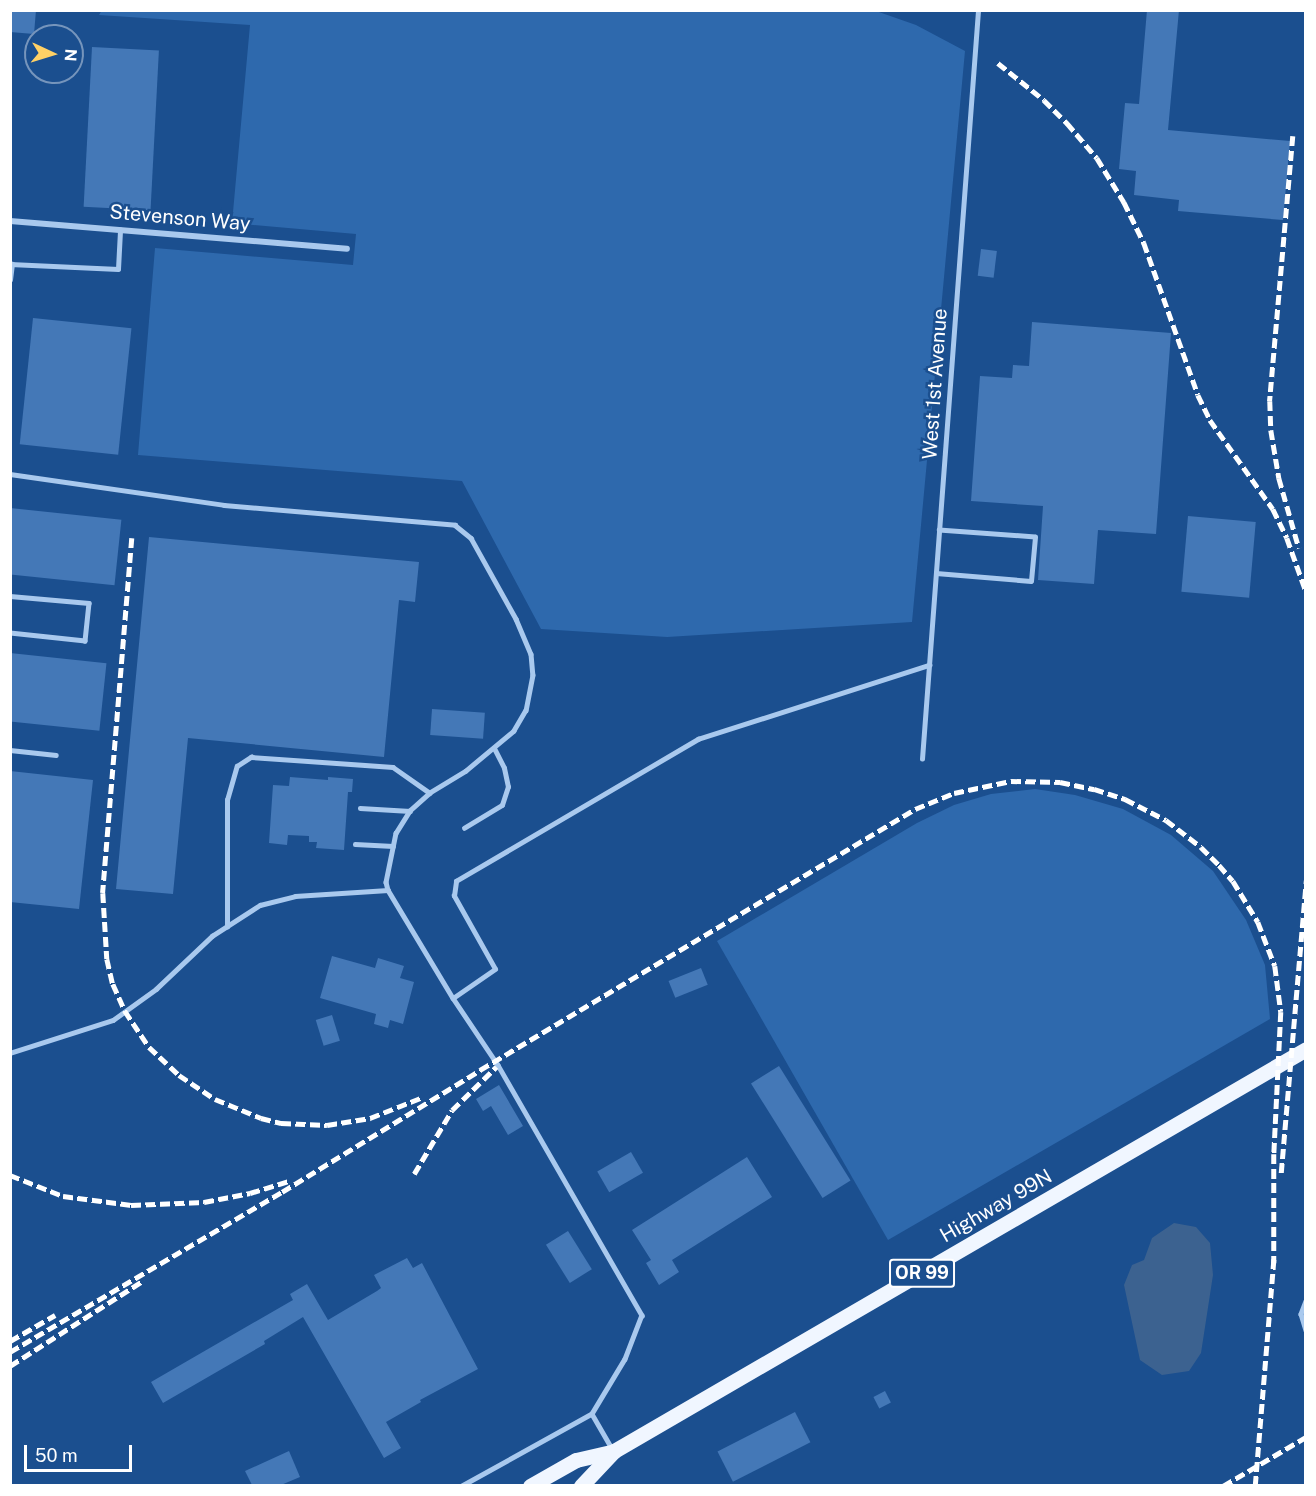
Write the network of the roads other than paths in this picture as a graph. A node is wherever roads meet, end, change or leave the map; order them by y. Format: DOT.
graph roads {
  1 [pos="978,10"];
  2 [pos="10,221"];
  3 [pos="120,230"];
  4 [pos="347,249"];
  5 [pos="11,264"];
  6 [pos="10,280"];
  7 [pos="10,474"];
  8 [pos="939,530"];
  9 [pos="936,573"];
  10 [pos="10,596"];
  11 [pos="10,633"];
  12 [pos="929,665"];
  13 [pos="494,748"];
  14 [pos="10,750"];
  15 [pos="56,755"];
  16 [pos="922,759"];
  17 [pos="430,793"];
  18 [pos="360,808"];
  19 [pos="410,811"];
  20 [pos="464,828"];
  21 [pos="355,844"];
  22 [pos="393,846"];
  23 [pos="388,890"];
  24 [pos="227,927"];
  25 [pos="453,998"];
  26 [pos="1305,1049"];
  27 [pos="10,1053"];
  28 [pos="1305,1301"];
  29 [pos="1305,1330"];
  30 [pos="592,1414"];
  31 [pos="614,1451"];
  32 [pos="462,1485"];
  33 [pos="530,1485"];
  34 [pos="581,1485"];
  1 -- 8 [label="lane, West 1st Avenue"];
  2 -- 3 [label="street, Stevenson Way"];
  3 -- 4 [label="street, Stevenson Way"];
  3 -- 5 [label="lane"];
  5 -- 6 [label="lane"];
  7 -- 13 [label="lane"];
  8 -- 9 [label="lane, West 1st Avenue"];
  8 -- 9 [label="lane"];
  9 -- 12 [label="lane, West 1st Avenue"];
  10 -- 11 [label="lane"];
  12 -- 16 [label="lane, West 1st Avenue"];
  12 -- 25 [label="lane"];
  13 -- 17 [label="lane"];
  13 -- 20 [label="lane"];
  14 -- 15 [label="lane"];
  17 -- 19 [label="lane"];
  17 -- 24 [label="lane"];
  18 -- 19 [label="lane"];
  19 -- 22 [label="lane"];
  21 -- 22 [label="lane"];
  22 -- 23 [label="lane"];
  23 -- 24 [label="lane"];
  23 -- 25 [label="lane"];
  24 -- 27 [label="lane"];
  25 -- 30 [label="lane"];
  26 -- 31 [label="main road, Highway 99N / OR 99"];
  28 -- 29 [label="lane"];
  30 -- 31 [label="lane"];
  30 -- 32 [label="lane"];
  31 -- 33 [label="main road, OR 99"];
  31 -- 34 [label="main road, OR 99"];
}
